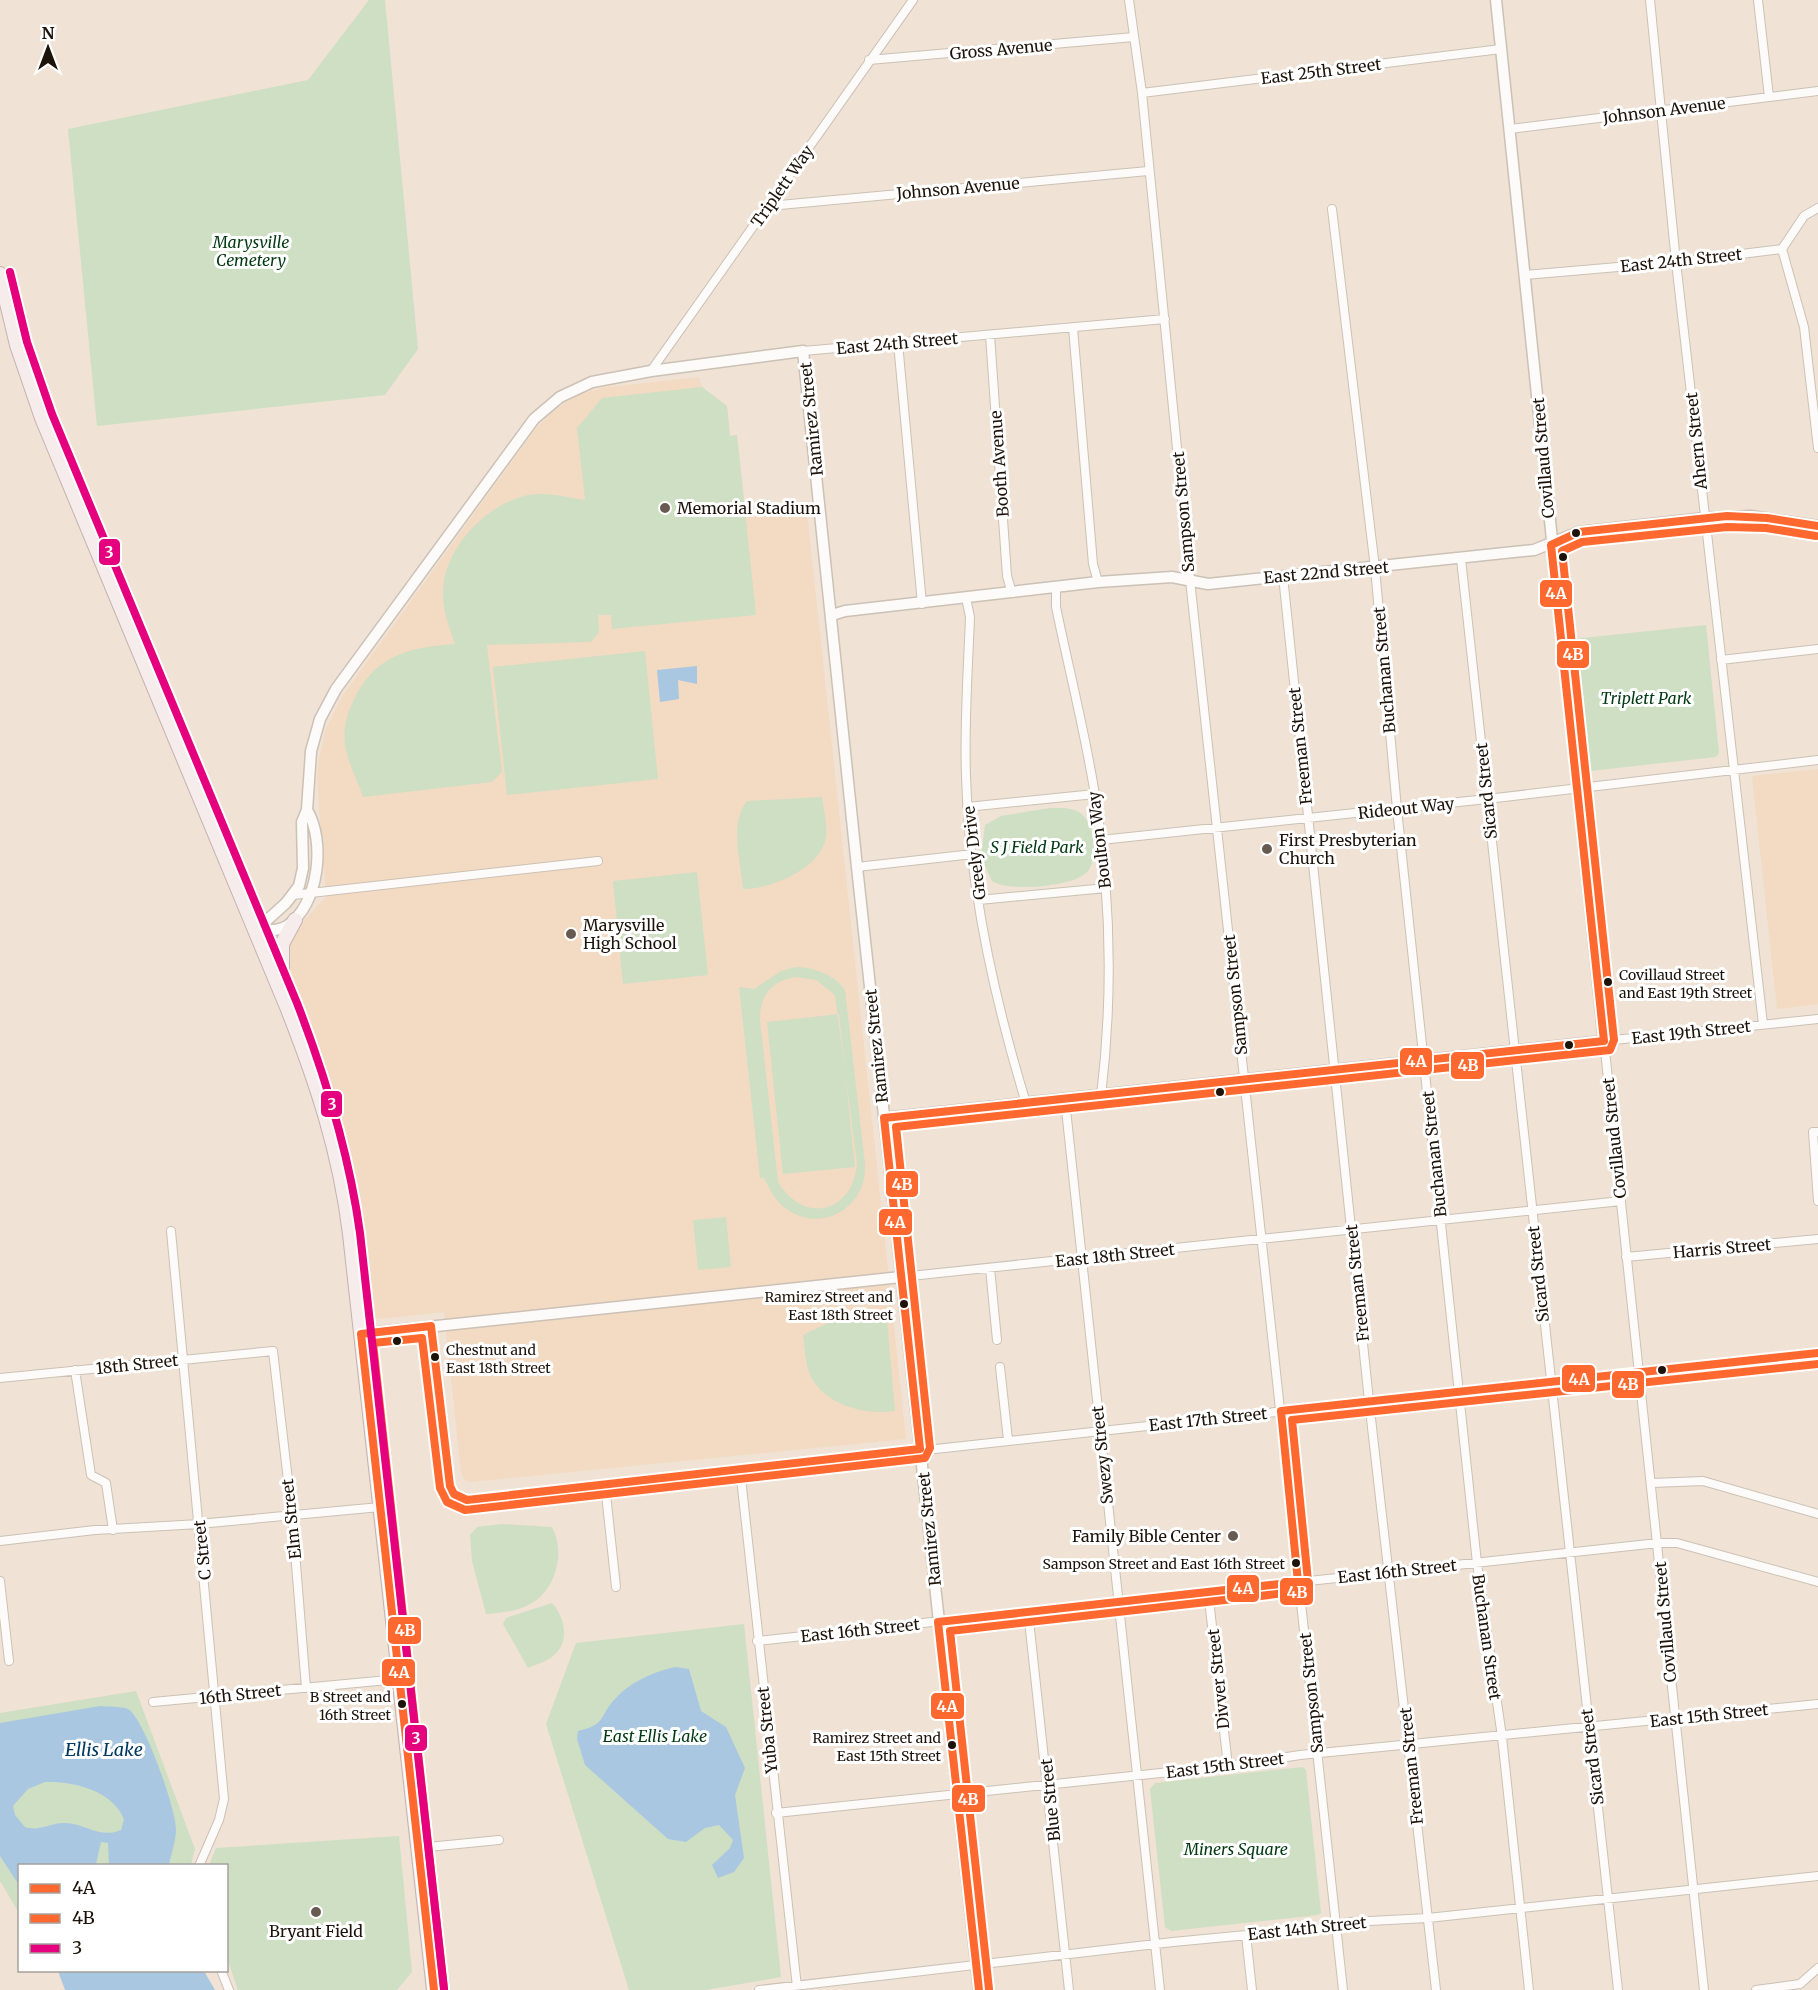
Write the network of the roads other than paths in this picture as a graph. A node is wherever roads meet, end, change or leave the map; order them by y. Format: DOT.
graph roads {
  1 [pos="913,0"];
  2 [pos="1129,0"];
  3 [pos="1496,0"];
  4 [pos="1650,0"];
  5 [pos="1758,0"];
  6 [pos="1134,37"];
  7 [pos="1501,49"];
  8 [pos="869,60"];
  9 [pos="1818,91"];
  10 [pos="1142,93"];
  11 [pos="1769,97"];
  12 [pos="1663,110"];
  13 [pos="1510,129"];
  14 [pos="1148,171"];
  15 [pos="769,206"];
  16 [pos="1818,208"];
  17 [pos="1332,209"];
  18 [pos="1782,249"];
  19 [pos="1676,262"];
  20 [pos="0,274"];
  21 [pos="1525,275"];
  22 [pos="1166,319"];
  23 [pos="1073,327"];
  24 [pos="990,335"];
  25 [pos="898,343"];
  26 [pos="803,351"];
  27 [pos="651,371"];
  28 [pos="1818,448"];
  29 [pos="1705,518"];
  30 [pos="1818,526"];
  31 [pos="1551,545"];
  32 [pos="1461,559"];
  33 [pos="1375,568"];
  34 [pos="1283,576"];
  35 [pos="1190,580"];
  36 [pos="1098,582"];
  37 [pos="1056,587"];
  38 [pos="1012,593"];
  39 [pos="966,598"];
  40 [pos="922,604"];
  41 [pos="832,615"];
  42 [pos="1818,649"];
  43 [pos="1721,660"];
  44 [pos="1818,760"];
  45 [pos="1733,769"];
  46 [pos="1577,789"];
  47 [pos="1095,794"];
  48 [pos="1487,799"];
  49 [pos="968,807"];
  50 [pos="1397,809"];
  51 [pos="307,810"];
  52 [pos="1307,818"];
  53 [pos="1217,828"];
  54 [pos="1101,840"];
  55 [pos="972,854"];
  56 [pos="598,861"];
  57 [pos="856,867"];
  58 [pos="1106,888"];
  59 [pos="311,891"];
  60 [pos="293,895"];
  61 [pos="979,900"];
  62 [pos="295,920"];
  63 [pos="255,931"];
  64 [pos="282,995"];
  65 [pos="1818,1018"];
  66 [pos="1764,1024"];
  67 [pos="1604,1041"];
  68 [pos="1514,1050"];
  69 [pos="1424,1060"];
  70 [pos="1334,1071"];
  71 [pos="1244,1080"];
  72 [pos="1101,1096"];
  73 [pos="1065,1100"];
  74 [pos="1026,1103"];
  75 [pos="884,1118"];
  76 [pos="1816,1132"];
  77 [pos="1621,1201"];
  78 [pos="1818,1201"];
  79 [pos="1531,1209"];
  80 [pos="1441,1218"];
  81 [pos="1351,1229"];
  82 [pos="171,1231"];
  83 [pos="1261,1239"];
  84 [pos="1818,1239"];
  85 [pos="1626,1257"];
  86 [pos="1081,1258"];
  87 [pos="990,1268"];
  88 [pos="901,1278"];
  89 [pos="431,1326"];
  90 [pos="362,1334"];
  91 [pos="997,1340"];
  92 [pos="273,1351"];
  93 [pos="1818,1353"];
  94 [pos="184,1360"];
  95 [pos="1000,1367"];
  96 [pos="75,1370"];
  97 [pos="1639,1372"];
  98 [pos="0,1378"];
  99 [pos="1549,1381"];
  100 [pos="1459,1390"];
  101 [pos="1369,1401"];
  102 [pos="1281,1411"];
  103 [pos="1099,1430"];
  104 [pos="1008,1440"];
  105 [pos="920,1449"];
  106 [pos="740,1469"];
  107 [pos="1652,1483"];
  108 [pos="605,1485"];
  109 [pos="380,1507"];
  110 [pos="1817,1511"];
  111 [pos="292,1515"];
  112 [pos="199,1524"];
  113 [pos="113,1530"];
  114 [pos="0,1541"];
  115 [pos="1658,1543"];
  116 [pos="1568,1553"];
  117 [pos="1477,1563"];
  118 [pos="1388,1572"];
  119 [pos="0,1581"];
  120 [pos="1298,1582"];
  121 [pos="1818,1582"];
  122 [pos="616,1587"];
  123 [pos="1208,1591"];
  124 [pos="1118,1601"];
  125 [pos="1028,1611"];
  126 [pos="938,1622"];
  127 [pos="757,1641"];
  128 [pos="9,1661"];
  129 [pos="399,1679"];
  130 [pos="306,1688"];
  131 [pos="216,1697"];
  132 [pos="153,1702"];
  133 [pos="1818,1704"];
  134 [pos="1674,1717"];
  135 [pos="1589,1728"];
  136 [pos="1502,1737"];
  137 [pos="1409,1746"];
  138 [pos="1317,1754"];
  139 [pos="1227,1766"];
  140 [pos="1137,1775"];
  141 [pos="1048,1783"];
  142 [pos="957,1793"];
  143 [pos="776,1813"];
  144 [pos="500,1840"];
  145 [pos="418,1848"];
  146 [pos="201,1864"];
  147 [pos="1818,1876"];
  148 [pos="1693,1889"];
  149 [pos="1608,1899"];
  150 [pos="1520,1908"];
  151 [pos="1428,1918"];
  152 [pos="1335,1925"];
  153 [pos="1246,1935"];
  154 [pos="1155,1944"];
  155 [pos="1065,1955"];
  156 [pos="977,1964"];
  157 [pos="1818,1968"];
  158 [pos="221,1972"];
  159 [pos="797,1987"];
  160 [pos="229,1990"];
  161 [pos="434,1990"];
  162 [pos="759,1990"];
  163 [pos="979,1990"];
  164 [pos="1069,1990"];
  165 [pos="1160,1990"];
  166 [pos="1252,1990"];
  167 [pos="1343,1990"];
  168 [pos="1436,1990"];
  169 [pos="1529,1990"];
  170 [pos="1618,1990"];
  171 [pos="1704,1990"];
  172 [pos="1756,1990"];
  1 -- 8 [label="street, Triplett Way"];
  2 -- 6 [label="street, Sampson Street"];
  3 -- 7 [label="street, Covillaud Street"];
  4 -- 12 [label="street, Ahern Street"];
  5 -- 11 [label="street"];
  6 -- 8 [label="street, Gross Avenue"];
  6 -- 10 [label="street, Sampson Street"];
  7 -- 10 [label="street, East 25th Street"];
  7 -- 13 [label="street, Covillaud Street"];
  8 -- 15 [label="street, Triplett Way"];
  9 -- 11 [label="street, Johnson Avenue"];
  10 -- 14 [label="street, Sampson Street"];
  11 -- 12 [label="street, Johnson Avenue"];
  12 -- 13 [label="street, Johnson Avenue"];
  12 -- 19 [label="street, Ahern Street"];
  13 -- 21 [label="street, Covillaud Street"];
  14 -- 15 [label="street, Johnson Avenue"];
  14 -- 22 [label="street, Sampson Street"];
  15 -- 27 [label="street, Triplett Way"];
  16 -- 18 [label="street"];
  17 -- 33 [label="street, Buchanan Street"];
  18 -- 19 [label="street, East 24th Street"];
  18 -- 28 [label="street"];
  19 -- 21 [label="street, East 24th Street"];
  19 -- 29 [label="street, Ahern Street"];
  20 -- 63 [label="highway"];
  21 -- 31 [label="street, Covillaud Street"];
  22 -- 23 [label="street, East 24th Street"];
  22 -- 35 [label="street, Sampson Street"];
  23 -- 24 [label="street, East 24th Street"];
  23 -- 36 [label="street"];
  24 -- 25 [label="street, East 24th Street"];
  24 -- 38 [label="street, Booth Avenue"];
  25 -- 26 [label="street, East 24th Street"];
  25 -- 40 [label="street"];
  26 -- 27 [label="street, East 24th Street"];
  26 -- 41 [label="street, Ramirez Street"];
  27 -- 51 [label="street, East 24th Street"];
  29 -- 30 [label="street, East 22nd Street"];
  29 -- 31 [label="street, East 22nd Street"];
  29 -- 43 [label="street, Ahern Street"];
  31 -- 32 [label="street, East 22nd Street"];
  31 -- 46 [label="street, Covillaud Street"];
  32 -- 33 [label="street, East 22nd Street"];
  32 -- 48 [label="street, Sicard Street"];
  33 -- 34 [label="street, East 22nd Street"];
  33 -- 50 [label="street, Buchanan Street"];
  34 -- 35 [label="street, East 22nd Street"];
  34 -- 52 [label="street, Freeman Street"];
  35 -- 36 [label="street, East 22nd Street"];
  35 -- 53 [label="street, Sampson Street"];
  36 -- 37 [label="street, East 22nd Street"];
  37 -- 38 [label="street, East 22nd Street"];
  37 -- 47 [label="street, Boulton Way"];
  38 -- 39 [label="street, East 22nd Street"];
  39 -- 40 [label="street, East 22nd Street"];
  39 -- 49 [label="street, Greely Drive"];
  40 -- 41 [label="street, East 22nd Street"];
  41 -- 57 [label="street, Ramirez Street"];
  42 -- 43 [label="street"];
  43 -- 45 [label="street, Ahern Street"];
  44 -- 45 [label="street, Rideout Way"];
  45 -- 46 [label="street, Rideout Way"];
  45 -- 66 [label="street, Ahern Street"];
  46 -- 48 [label="street, Rideout Way"];
  46 -- 67 [label="street, Covillaud Street"];
  47 -- 49 [label="street"];
  47 -- 54 [label="street, Boulton Way"];
  48 -- 50 [label="street, Rideout Way"];
  48 -- 68 [label="street, Sicard Street"];
  49 -- 55 [label="street, Greely Drive"];
  50 -- 52 [label="street, Rideout Way"];
  50 -- 69 [label="street, Buchanan Street"];
  51 -- 59 [label="street"];
  51 -- 60 [label="street"];
  52 -- 53 [label="street, Rideout Way"];
  52 -- 70 [label="street, Freeman Street"];
  53 -- 54 [label="street, Rideout Way"];
  53 -- 71 [label="street, Sampson Street"];
  54 -- 58 [label="street, Boulton Way"];
  55 -- 57 [label="street"];
  55 -- 61 [label="street, Greely Drive"];
  56 -- 59 [label="street"];
  57 -- 75 [label="street, Ramirez Street"];
  58 -- 61 [label="street"];
  58 -- 72 [label="street, Boulton Way"];
  59 -- 60 [label="street"];
  59 -- 62 [label="street"];
  60 -- 63 [label="street"];
  61 -- 74 [label="street, Greely Drive"];
  62 -- 63 [label="street"];
  62 -- 64 [label="highway"];
  63 -- 64 [label="highway"];
  64 -- 90 [label="highway"];
  65 -- 66 [label="street, East 19th Street"];
  66 -- 67 [label="street, East 19th Street"];
  67 -- 68 [label="street, East 19th Street"];
  67 -- 77 [label="street, Covillaud Street"];
  68 -- 69 [label="street, East 19th Street"];
  68 -- 79 [label="street, Sicard Street"];
  69 -- 70 [label="street, East 19th Street"];
  69 -- 80 [label="street, Buchanan Street"];
  70 -- 71 [label="street, East 19th Street"];
  70 -- 81 [label="street, Freeman Street"];
  71 -- 72 [label="street, East 19th Street"];
  71 -- 83 [label="street, Sampson Street"];
  72 -- 73 [label="street, East 19th Street"];
  73 -- 74 [label="street, East 19th Street"];
  73 -- 86 [label="street, Swezy Street"];
  74 -- 75 [label="street, East 19th Street"];
  75 -- 88 [label="street, Ramirez Street"];
  76 -- 78 [label="street"];
  77 -- 79 [label="street, East 18th Street"];
  77 -- 85 [label="street, Covillaud Street"];
  79 -- 80 [label="street, East 18th Street"];
  79 -- 99 [label="street, Sicard Street"];
  80 -- 81 [label="street, East 18th Street"];
  80 -- 100 [label="street, Buchanan Street"];
  81 -- 83 [label="street, East 18th Street"];
  81 -- 101 [label="street, Freeman Street"];
  82 -- 94 [label="street, C Street"];
  83 -- 86 [label="street, East 18th Street"];
  83 -- 102 [label="street, Sampson Street"];
  84 -- 85 [label="street, Harris Street"];
  85 -- 97 [label="street, Covillaud Street"];
  86 -- 87 [label="street, East 18th Street"];
  86 -- 103 [label="street, Swezy Street"];
  87 -- 88 [label="street, East 18th Street"];
  87 -- 91 [label="street"];
  88 -- 89 [label="street, East 18th Street"];
  88 -- 105 [label="street, Ramirez Street"];
  89 -- 90 [label="street"];
  89 -- 108 [label="street, East 17th Street"];
  90 -- 109 [label="highway"];
  92 -- 94 [label="street, 18th Street"];
  92 -- 111 [label="street, Elm Street"];
  93 -- 97 [label="street, East 17th Street"];
  94 -- 96 [label="street, 18th Street"];
  94 -- 112 [label="street, C Street"];
  95 -- 104 [label="street"];
  96 -- 98 [label="street, 18th Street"];
  96 -- 113 [label="street"];
  97 -- 99 [label="street, East 17th Street"];
  97 -- 107 [label="street, Covillaud Street"];
  99 -- 100 [label="street, East 17th Street"];
  99 -- 116 [label="street, Sicard Street"];
  100 -- 101 [label="street, East 17th Street"];
  100 -- 117 [label="street, Buchanan Street"];
  101 -- 102 [label="street, East 17th Street"];
  101 -- 118 [label="street, Freeman Street"];
  102 -- 103 [label="street, East 17th Street"];
  102 -- 120 [label="street, Sampson Street"];
  103 -- 104 [label="street, East 17th Street"];
  103 -- 124 [label="street, Swezy Street"];
  104 -- 105 [label="street, East 17th Street"];
  105 -- 106 [label="street, East 17th Street"];
  105 -- 126 [label="street, Ramirez Street"];
  106 -- 108 [label="street, East 17th Street"];
  106 -- 127 [label="street, Yuba Street"];
  107 -- 110 [label="street"];
  107 -- 115 [label="street, Covillaud Street"];
  108 -- 122 [label="street"];
  109 -- 111 [label="street"];
  109 -- 129 [label="highway"];
  111 -- 112 [label="street"];
  111 -- 130 [label="street, Elm Street"];
  112 -- 113 [label="street"];
  112 -- 131 [label="street, C Street"];
  113 -- 114 [label="street"];
  115 -- 116 [label="street, East 16th Street"];
  115 -- 121 [label="street, East 16th Street"];
  115 -- 134 [label="street, Covillaud Street"];
  116 -- 117 [label="street, East 16th Street"];
  116 -- 135 [label="street, Sicard Street"];
  117 -- 118 [label="street, East 16th Street"];
  117 -- 136 [label="street, Buchanan Street"];
  118 -- 120 [label="street, East 16th Street"];
  118 -- 137 [label="street, Freeman Street"];
  119 -- 128 [label="street"];
  120 -- 123 [label="street, East 16th Street"];
  120 -- 138 [label="street, Sampson Street"];
  123 -- 124 [label="street, East 16th Street"];
  123 -- 139 [label="street, Divver Street"];
  124 -- 125 [label="street, East 16th Street"];
  124 -- 140 [label="street, Swezy Street"];
  125 -- 126 [label="street, East 16th Street"];
  125 -- 141 [label="street, Blue Street"];
  126 -- 127 [label="street, East 16th Street"];
  126 -- 142 [label="street, Ramirez Street"];
  127 -- 143 [label="street, Yuba Street"];
  129 -- 130 [label="street, 16th Street"];
  129 -- 145 [label="highway"];
  130 -- 131 [label="street, 16th Street"];
  131 -- 132 [label="street, 16th Street"];
  131 -- 146 [label="street, C Street"];
  133 -- 134 [label="street, East 15th Street"];
  134 -- 135 [label="street, East 15th Street"];
  134 -- 148 [label="street, Covillaud Street"];
  135 -- 136 [label="street, East 15th Street"];
  135 -- 149 [label="street, Sicard Street"];
  136 -- 137 [label="street, East 15th Street"];
  136 -- 150 [label="street, Buchanan Street"];
  137 -- 138 [label="street, East 15th Street"];
  137 -- 151 [label="street, Freeman Street"];
  138 -- 139 [label="street, East 15th Street"];
  138 -- 152 [label="street, Sampson Street"];
  139 -- 140 [label="street, East 15th Street"];
  140 -- 141 [label="street, East 15th Street"];
  140 -- 154 [label="street, Swezy Street"];
  141 -- 142 [label="street, East 15th Street"];
  141 -- 155 [label="street, Blue Street"];
  142 -- 143 [label="street, East 15th Street"];
  142 -- 156 [label="street, Ramirez Street"];
  143 -- 159 [label="street, Yuba Street"];
  144 -- 145 [label="street"];
  145 -- 161 [label="highway"];
  147 -- 148 [label="street, East 14th Street"];
  148 -- 149 [label="street, East 14th Street"];
  148 -- 171 [label="street, Covillaud Street"];
  149 -- 150 [label="street, East 14th Street"];
  149 -- 170 [label="street, Sicard Street"];
  150 -- 151 [label="street, East 14th Street"];
  150 -- 169 [label="street, Buchanan Street"];
  151 -- 152 [label="street, East 14th Street"];
  151 -- 168 [label="street, Freeman Street"];
  152 -- 153 [label="street, East 14th Street"];
  152 -- 167 [label="street, Sampson Street"];
  153 -- 154 [label="street, East 14th Street"];
  153 -- 166 [label="street"];
  154 -- 155 [label="street, East 14th Street"];
  154 -- 165 [label="street, Swezy Street"];
  155 -- 156 [label="street, East 14th Street"];
  155 -- 164 [label="street, Blue Street"];
  156 -- 159 [label="street, East 14th Street"];
  156 -- 163 [label="street, Ramirez Street"];
  157 -- 172 [label="street"];
  158 -- 160 [label="street"];
  159 -- 162 [label="street, East 14th Street"];
}
